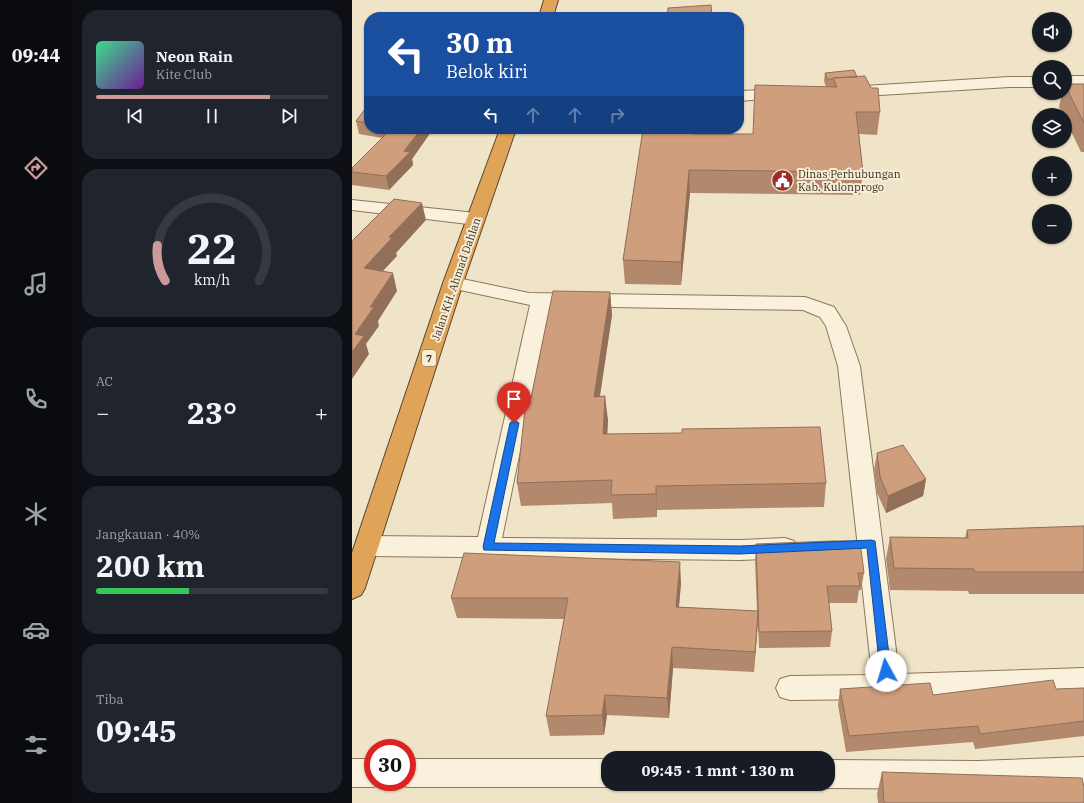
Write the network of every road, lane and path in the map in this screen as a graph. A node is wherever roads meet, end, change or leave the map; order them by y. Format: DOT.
graph roads {
  1 [pos="551,0"];
  2 [pos="547,12"];
  3 [pos="1072,81"];
  4 [pos="1084,81"];
  5 [pos="1032,82"];
  6 [pos="830,93"];
  7 [pos="800,94"];
  8 [pos="744,96"];
  9 [pos="506,134"];
  10 [pos="352,206"];
  11 [pos="476,219"];
  12 [pos="453,284"];
  13 [pos="541,300"];
  14 [pos="367,546"];
  15 [pos="488,547"];
  16 [pos="810,547"];
  17 [pos="352,588"];
  18 [pos="1084,680"];
  19 [pos="887,687"];
  20 [pos="790,688"];
  21 [pos="1084,771"];
  22 [pos="352,773"];
  23 [pos="364,773"];
  24 [pos="416,773"];
  25 [pos="601,773"];
  26 [pos="835,774"];
  1 -- 2 [label="highway"];
  3 -- 4 [label="street"];
  5 -- 6 [label="street"];
  7 -- 8 [label="street"];
  9 -- 11 [label="highway, Jalan KH. Ahmad Dahlan / 7"];
  10 -- 11 [label="street"];
  11 -- 12 [label="highway, Jalan KH. Ahmad Dahlan / 7"];
  12 -- 13 [label="street"];
  12 -- 14 [label="highway, Jalan KH. Ahmad Dahlan / 7"];
  13 -- 15 [label="street"];
  13 -- 19 [label="street"];
  14 -- 15 [label="street"];
  14 -- 17 [label="highway, Jalan KH. Ahmad Dahlan / 7"];
  15 -- 16 [label="street"];
  18 -- 19 [label="street"];
  19 -- 20 [label="street"];
  21 -- 26 [label="street"];
  22 -- 23 [label="street"];
  24 -- 25 [label="street"];
}
